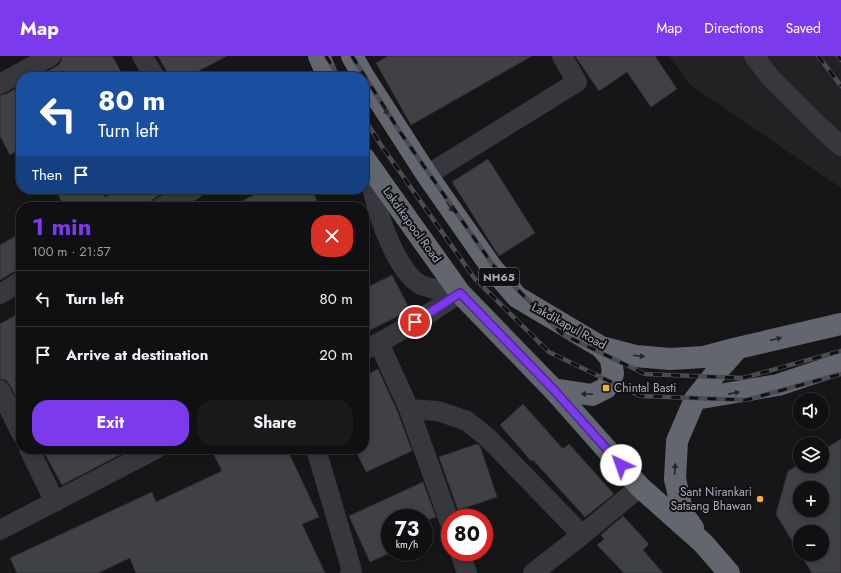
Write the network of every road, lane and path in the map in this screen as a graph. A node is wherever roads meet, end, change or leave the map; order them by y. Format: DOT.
graph roads {
  1 [pos="51,56"];
  2 [pos="142,56"];
  3 [pos="320,56"];
  4 [pos="562,56"];
  5 [pos="754,56"];
  6 [pos="22,72"];
  7 [pos="152,72"];
  8 [pos="326,72"];
  9 [pos="16,75"];
  10 [pos="369,80"];
  11 [pos="0,84"];
  12 [pos="841,146"];
  13 [pos="369,165"];
  14 [pos="369,172"];
  15 [pos="428,175"];
  16 [pos="186,194"];
  17 [pos="170,202"];
  18 [pos="16,284"];
  19 [pos="460,293"];
  20 [pos="0,294"];
  21 [pos="841,324"];
  22 [pos="372,346"];
  23 [pos="601,347"];
  24 [pos="738,348"];
  25 [pos="841,364"];
  26 [pos="553,389"];
  27 [pos="0,390"];
  28 [pos="695,400"];
  29 [pos="409,410"];
  30 [pos="16,423"];
  31 [pos="31,454"];
  32 [pos="317,454"];
  33 [pos="127,456"];
  34 [pos="640,487"];
  35 [pos="55,502"];
  36 [pos="445,509"];
  37 [pos="0,530"];
  38 [pos="582,535"];
  39 [pos="703,543"];
  40 [pos="463,561"];
  41 [pos="350,573"];
  42 [pos="467,573"];
  43 [pos="533,573"];
  44 [pos="729,573"];
  1 -- 6 [label="street"];
  2 -- 7 [label="street"];
  3 -- 8 [label="highway"];
  4 -- 15 [label="street"];
  5 -- 12 [label="street"];
  9 -- 11 [label="street"];
  10 -- 15 [label="highway, NH65, one-way"];
  13 -- 19 [label="highway, Lakdikapool Road"];
  14 -- 19 [label="street"];
  15 -- 23 [label="highway, Lakdikapul Road / NH65, one-way"];
  16 -- 17 [label="street"];
  18 -- 20 [label="street"];
  19 -- 22 [label="street"];
  19 -- 26 [label="highway"];
  24 -- 21 [label="highway, Lakdikapul Road / NH65, one-way"];
  22 -- 29 [label="street"];
  23 -- 24 [label="highway, Lakdikapul Road / NH65, one-way"];
  23 -- 26 [label="highway, NH65, one-way"];
  24 -- 28 [label="highway"];
  28 -- 25 [label="highway, one-way"];
  26 -- 34 [label="highway"];
  27 -- 30 [label="street"];
  39 -- 28 [label="highway, one-way"];
  29 -- 36 [label="street"];
  29 -- 38 [label="street"];
  31 -- 35 [label="street"];
  32 -- 41 [label="street"];
  33 -- 35 [label="street"];
  34 -- 38 [label="street"];
  34 -- 39 [label="highway"];
  35 -- 37 [label="street"];
  38 -- 43 [label="street"];
  39 -- 44 [label="highway"];
  40 -- 42 [label="street"];
}
